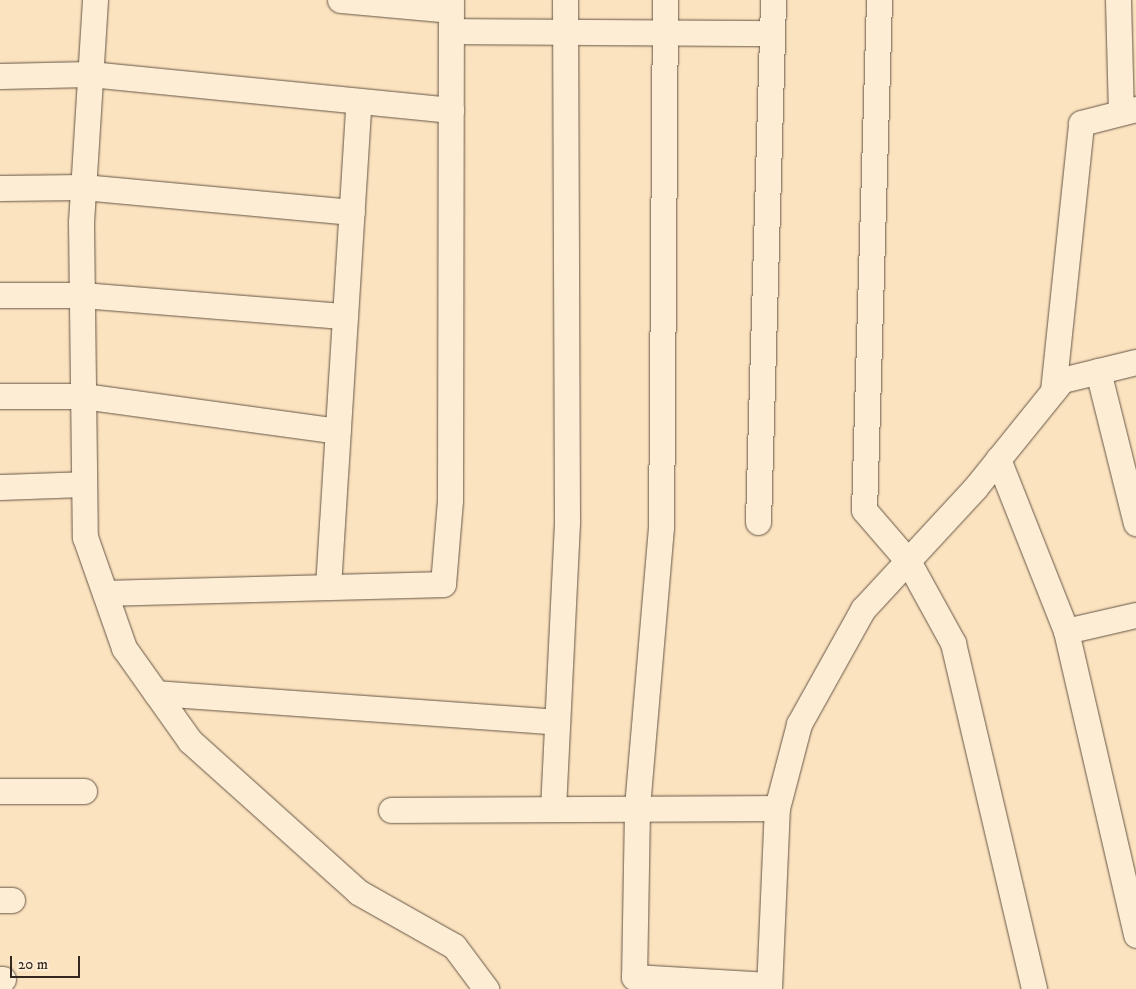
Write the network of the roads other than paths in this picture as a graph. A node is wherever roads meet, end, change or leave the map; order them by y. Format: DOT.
graph roads {
  1 [pos="96,0"];
  2 [pos="340,0"];
  3 [pos="565,0"];
  4 [pos="665,0"];
  5 [pos="773,0"];
  6 [pos="879,0"];
  7 [pos="1118,0"];
  8 [pos="451,14"];
  9 [pos="565,31"];
  10 [pos="665,32"];
  11 [pos="772,33"];
  12 [pos="90,74"];
  13 [pos="0,76"];
  14 [pos="359,101"];
  15 [pos="451,110"];
  16 [pos="1129,111"];
  17 [pos="83,187"];
  18 [pos="0,188"];
  19 [pos="352,212"];
  20 [pos="82,294"];
  21 [pos="0,295"];
  22 [pos="345,316"];
  23 [pos="1136,362"];
  24 [pos="1098,371"];
  25 [pos="1053,391"];
  26 [pos="0,396"];
  27 [pos="83,396"];
  28 [pos="338,431"];
  29 [pos="998,459"];
  30 [pos="84,484"];
  31 [pos="0,487"];
  32 [pos="758,522"];
  33 [pos="1136,523"];
  34 [pos="908,561"];
  35 [pos="328,587"];
  36 [pos="105,593"];
  37 [pos="1136,615"];
  38 [pos="1066,631"];
  39 [pos="156,693"];
  40 [pos="557,722"];
  41 [pos="0,791"];
  42 [pos="84,791"];
  43 [pos="638,808"];
  44 [pos="777,808"];
  45 [pos="553,809"];
  46 [pos="391,810"];
  47 [pos="1136,935"];
  48 [pos="769,987"];
  49 [pos="486,989"];
  50 [pos="1034,989"];
  1 -- 12 [label="street"];
  2 -- 8 [label="street"];
  3 -- 9 [label="street"];
  4 -- 10 [label="street"];
  5 -- 11 [label="street"];
  6 -- 34 [label="street"];
  7 -- 16 [label="street"];
  8 -- 9 [label="street"];
  8 -- 15 [label="street"];
  9 -- 10 [label="street"];
  9 -- 40 [label="street"];
  10 -- 11 [label="street"];
  10 -- 43 [label="street"];
  11 -- 32 [label="street"];
  12 -- 13 [label="street"];
  12 -- 14 [label="street"];
  12 -- 17 [label="street"];
  14 -- 15 [label="street"];
  14 -- 19 [label="street"];
  15 -- 35 [label="street"];
  16 -- 25 [label="street"];
  17 -- 18 [label="street"];
  17 -- 19 [label="street"];
  17 -- 20 [label="street"];
  19 -- 22 [label="street"];
  20 -- 21 [label="street"];
  20 -- 22 [label="street"];
  20 -- 27 [label="street"];
  22 -- 28 [label="street"];
  23 -- 24 [label="street"];
  24 -- 25 [label="street"];
  24 -- 33 [label="street"];
  25 -- 29 [label="street"];
  26 -- 27 [label="street"];
  27 -- 28 [label="street"];
  27 -- 30 [label="street"];
  28 -- 35 [label="street"];
  29 -- 34 [label="street"];
  29 -- 38 [label="street"];
  30 -- 31 [label="street"];
  30 -- 36 [label="street"];
  34 -- 44 [label="street"];
  34 -- 50 [label="street"];
  35 -- 36 [label="street"];
  36 -- 39 [label="street"];
  37 -- 38 [label="street"];
  38 -- 47 [label="street"];
  39 -- 40 [label="street"];
  39 -- 49 [label="street"];
  40 -- 45 [label="street"];
  41 -- 42 [label="street"];
  43 -- 44 [label="street"];
  43 -- 45 [label="street"];
  43 -- 48 [label="street"];
  44 -- 48 [label="street"];
  45 -- 46 [label="street"];
}
